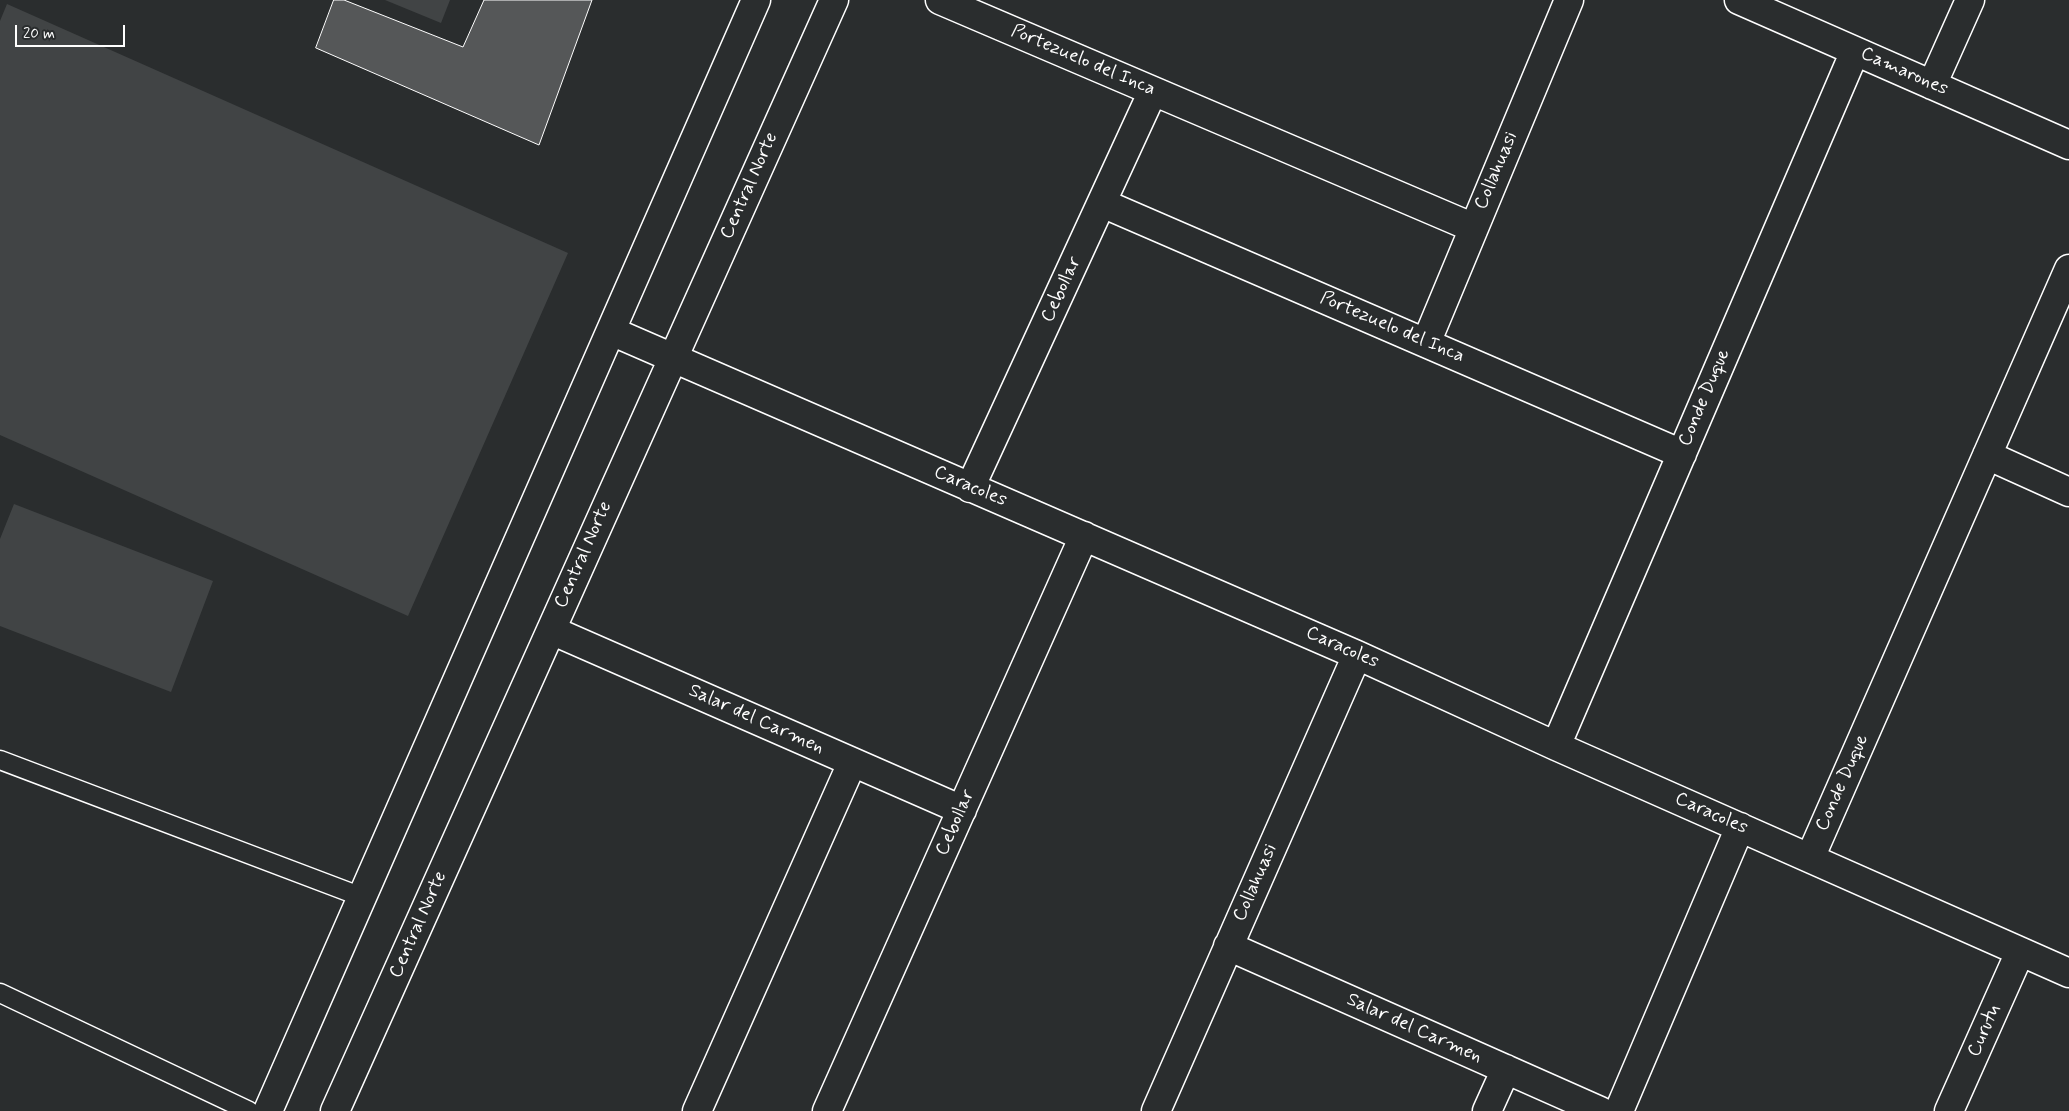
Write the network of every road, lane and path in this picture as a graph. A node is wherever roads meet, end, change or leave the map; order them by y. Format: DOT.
graph roads {
  1 [pos="756,0"];
  2 [pos="834,0"];
  3 [pos="940,0"];
  4 [pos="1569,0"];
  5 [pos="1739,0"];
  6 [pos="1970,0"];
  7 [pos="1855,51"];
  8 [pos="1932,85"];
  9 [pos="1153,91"];
  10 [pos="2069,145"];
  11 [pos="1102,203"];
  12 [pos="1474,228"];
  13 [pos="2069,269"];
  14 [pos="611,331"];
  15 [pos="1426,343"];
  16 [pos="673,358"];
  17 [pos="1682,454"];
  18 [pos="1987,455"];
  19 [pos="970,488"];
  20 [pos="2069,492"];
  21 [pos="1084,536"];
  22 [pos="551,630"];
  23 [pos="1356,655"];
  24 [pos="1556,746"];
  25 [pos="0,760"];
  26 [pos="852,763"];
  27 [pos="962,810"];
  28 [pos="1740,827"];
  29 [pos="1810,858"];
  30 [pos="362,898"];
  31 [pos="1228,946"];
  32 [pos="2020,952"];
  33 [pos="2069,973"];
  34 [pos="0,993"];
  35 [pos="1506,1069"];
  36 [pos="249,1111"];
  37 [pos="268,1111"];
  38 [pos="335,1111"];
  39 [pos="697,1111"];
  40 [pos="827,1111"];
  41 [pos="1156,1111"];
  42 [pos="1487,1111"];
  43 [pos="1600,1111"];
  44 [pos="1619,1111"];
  45 [pos="1949,1111"];
  1 -- 14 [label="street"];
  2 -- 16 [label="street, Central Norte"];
  3 -- 9 [label="street, Portezuelo del Inca"];
  4 -- 12 [label="street, Collahuasi"];
  5 -- 7 [label="street, Camarones"];
  6 -- 8 [label="street"];
  7 -- 8 [label="street, Camarones"];
  7 -- 17 [label="street, Conde Duque"];
  8 -- 10 [label="street, Camarones"];
  9 -- 11 [label="street, Cebollar"];
  9 -- 12 [label="street, Portezuelo del Inca"];
  11 -- 15 [label="street, Portezuelo del Inca"];
  11 -- 19 [label="street, Cebollar"];
  12 -- 15 [label="street, Collahuasi"];
  13 -- 18 [label="street, Conde Duque"];
  14 -- 16 [label="street, Caracoles"];
  14 -- 30 [label="street"];
  15 -- 17 [label="street, Portezuelo del Inca"];
  16 -- 19 [label="street, Caracoles"];
  16 -- 22 [label="street, Central Norte"];
  17 -- 24 [label="street, Conde Duque"];
  18 -- 20 [label="street"];
  18 -- 29 [label="street, Conde Duque"];
  19 -- 21 [label="street, Caracoles"];
  21 -- 23 [label="street, Caracoles"];
  21 -- 27 [label="street, Cebollar"];
  22 -- 26 [label="street, Salar del Carmen"];
  22 -- 38 [label="street, Central Norte"];
  23 -- 24 [label="street, Caracoles"];
  23 -- 31 [label="street, Collahuasi"];
  24 -- 28 [label="street, Caracoles"];
  25 -- 30 [label="lane"];
  26 -- 27 [label="street, Salar del Carmen"];
  26 -- 39 [label="street"];
  27 -- 40 [label="street, Cebollar"];
  28 -- 29 [label="street, Caracoles"];
  28 -- 44 [label="street"];
  29 -- 32 [label="street, Caracoles"];
  30 -- 37 [label="street"];
  31 -- 35 [label="street, Salar del Carmen"];
  31 -- 41 [label="street, Collahuasi"];
  32 -- 33 [label="street, Caracoles"];
  32 -- 45 [label="street, Curutu"];
  34 -- 36 [label="lane"];
  35 -- 42 [label="street"];
  35 -- 43 [label="street, Salar del Carmen"];
}
